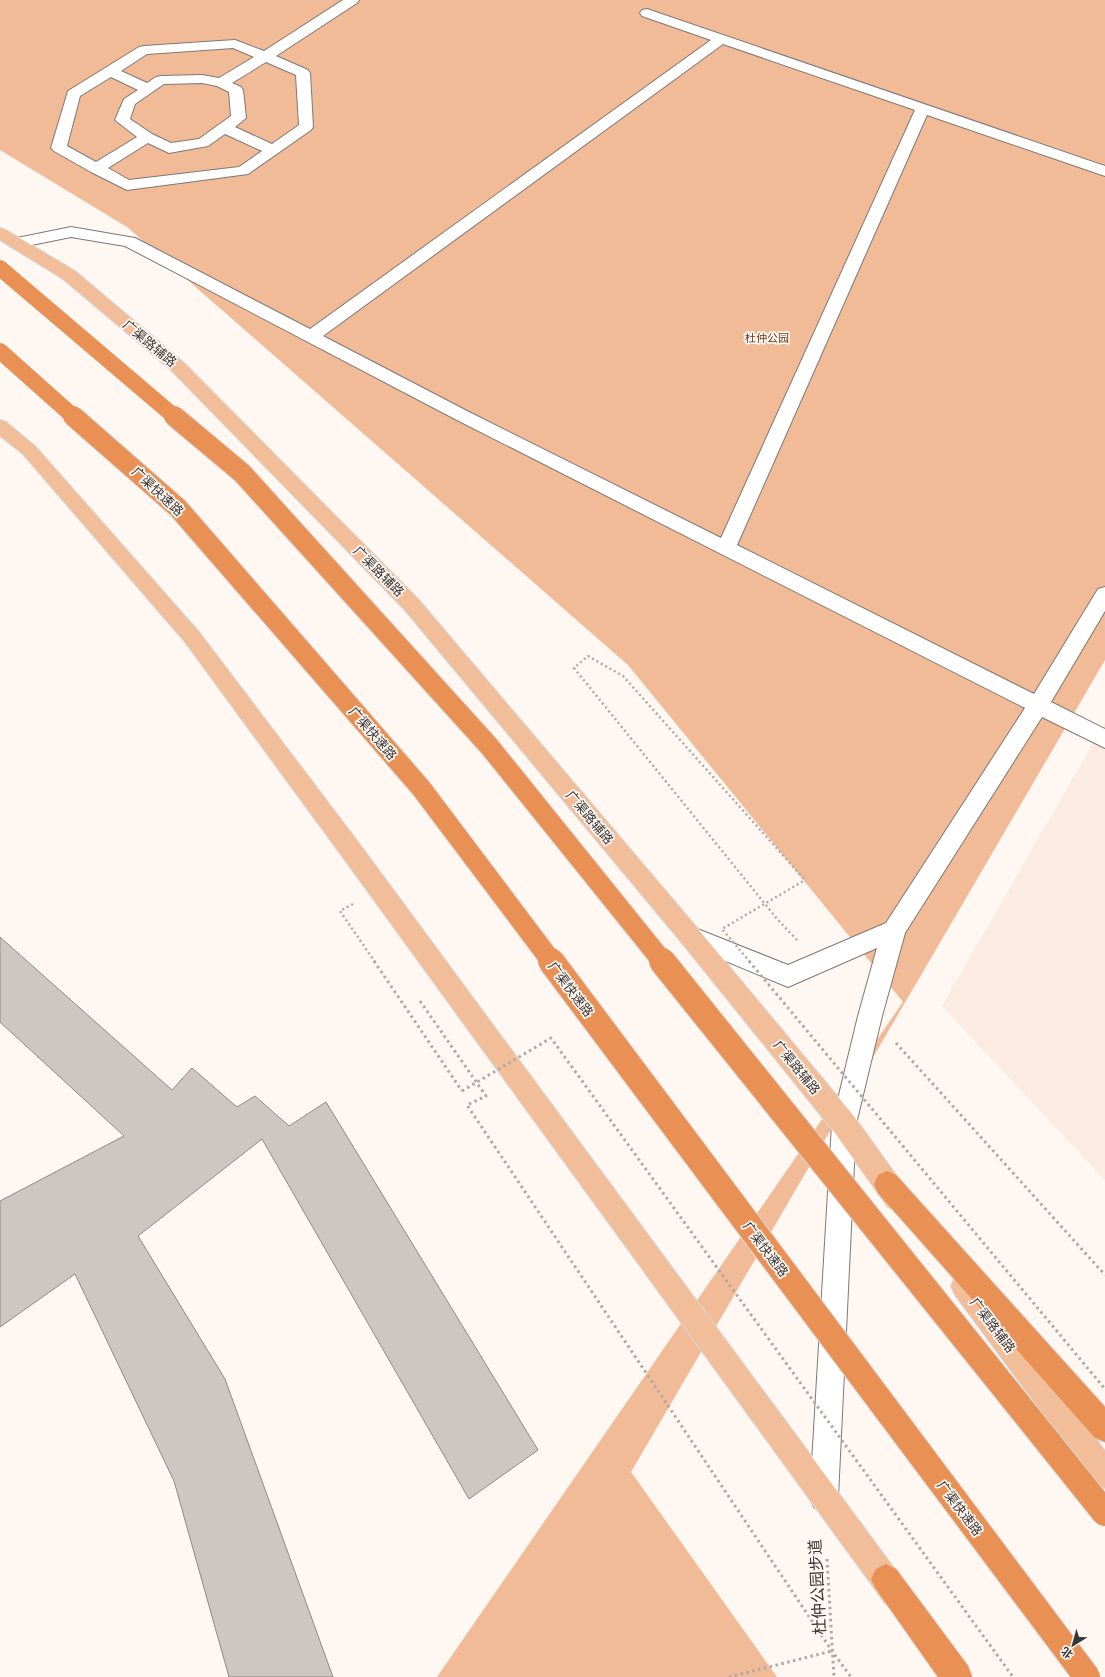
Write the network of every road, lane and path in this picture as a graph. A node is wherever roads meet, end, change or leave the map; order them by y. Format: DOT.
graph roads {
  1 [pos="352,0"];
  2 [pos="647,13"];
  3 [pos="722,38"];
  4 [pos="265,57"];
  5 [pos="110,71"];
  6 [pos="221,83"];
  7 [pos="148,88"];
  8 [pos="923,108"];
  9 [pos="224,128"];
  10 [pos="147,137"];
  11 [pos="273,150"];
  12 [pos="96,169"];
  13 [pos="1105,171"];
  14 [pos="8,238"];
  15 [pos="0,268"];
  16 [pos="311,337"];
  17 [pos="0,351"];
  18 [pos="0,426"];
  19 [pos="726,548"];
  20 [pos="1105,594"];
  21 [pos="623,676"];
  22 [pos="1038,705"];
  23 [pos="1105,739"];
  24 [pos="358,910"];
  25 [pos="894,930"];
  26 [pos="690,936"];
  27 [pos="419,1000"];
  28 [pos="844,1124"];
  29 [pos="887,1184"];
  30 [pos="1105,1389"];
  31 [pos="1105,1428"];
  32 [pos="1105,1474"];
  33 [pos="824,1497"];
  34 [pos="1105,1513"];
  35 [pos="827,1551"];
  36 [pos="886,1579"];
  37 [pos="832,1651"];
  38 [pos="729,1677"];
  39 [pos="834,1677"];
  40 [pos="851,1677"];
  41 [pos="950,1677"];
  42 [pos="957,1677"];
  43 [pos="1013,1677"];
  44 [pos="1086,1677"];
  1 -- 4 [label="street"];
  2 -- 3 [label="street"];
  3 -- 8 [label="street"];
  3 -- 16 [label="street"];
  4 -- 5 [label="street"];
  4 -- 6 [label="street"];
  4 -- 11 [label="street"];
  5 -- 7 [label="street"];
  5 -- 12 [label="street"];
  6 -- 7 [label="street"];
  6 -- 9 [label="street"];
  7 -- 10 [label="street"];
  8 -- 13 [label="street"];
  8 -- 19 [label="street"];
  9 -- 10 [label="street"];
  9 -- 11 [label="street"];
  10 -- 12 [label="street"];
  11 -- 12 [label="street"];
  14 -- 16 [label="street"];
  14 -- 26 [label="main road, 广渠路辅路"];
  15 -- 34 [label="highway, bridge"];
  16 -- 19 [label="street"];
  17 -- 44 [label="highway, 广渠快速路, bridge"];
  18 -- 33 [label="main road"];
  19 -- 22 [label="street"];
  20 -- 22 [label="street"];
  21 -- 30 [label="path, bridge"];
  22 -- 23 [label="street"];
  22 -- 25 [label="street"];
  24 -- 43 [label="path, bridge"];
  25 -- 26 [label="street"];
  25 -- 28 [label="street"];
  26 -- 28 [label="main road, 广渠路辅路"];
  27 -- 37 [label="path"];
  28 -- 29 [label="main road, 广渠路辅路"];
  28 -- 33 [label="street"];
  29 -- 31 [label="highway"];
  29 -- 32 [label="main road, 广渠路辅路"];
  33 -- 36 [label="main road"];
  35 -- 37 [label="path, 杜仲公园步道"];
  36 -- 41 [label="main road"];
  36 -- 42 [label="highway"];
  37 -- 38 [label="path"];
  37 -- 39 [label="path, 杜仲公园步道"];
  37 -- 40 [label="path"];
}
